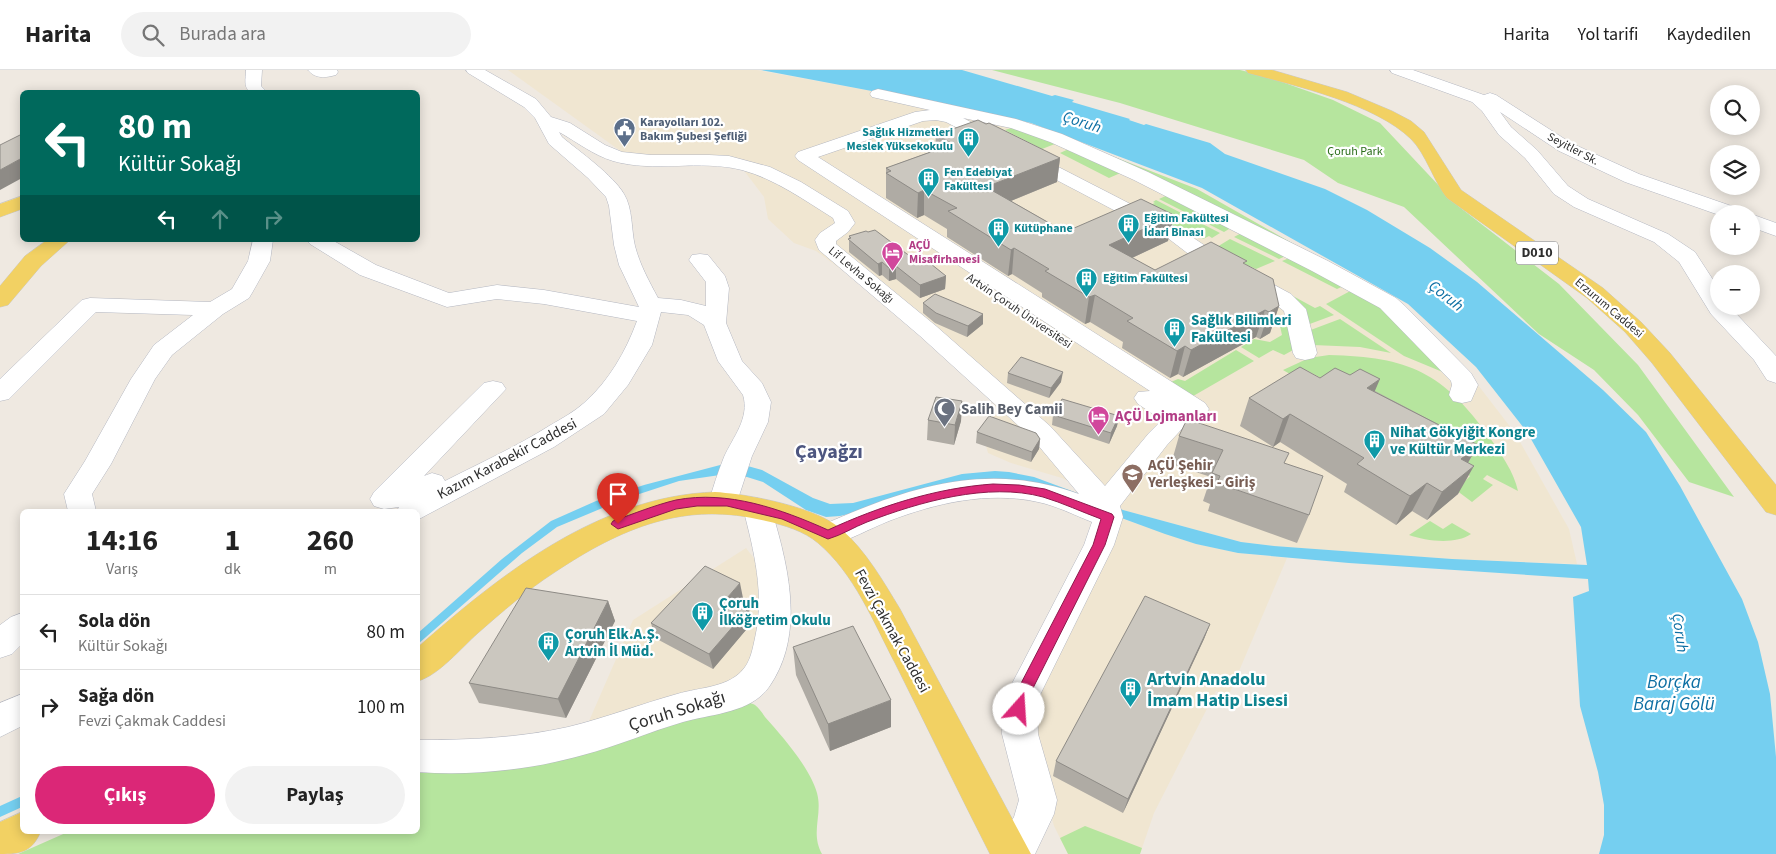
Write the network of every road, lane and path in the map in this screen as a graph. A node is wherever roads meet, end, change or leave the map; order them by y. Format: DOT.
graph roads {
  1 [pos="254,70"];
  2 [pos="316,70"];
  3 [pos="329,70"];
  4 [pos="474,70"];
  5 [pos="1254,70"];
  6 [pos="1411,70"];
  7 [pos="257,90"];
  8 [pos="878,94"];
  9 [pos="544,120"];
  10 [pos="662,159"];
  11 [pos="20,203"];
  12 [pos="1710,205"];
  13 [pos="0,211"];
  14 [pos="1760,224"];
  15 [pos="1776,230"];
  16 [pos="57,242"];
  17 [pos="262,242"];
  18 [pos="320,242"];
  19 [pos="700,260"];
  20 [pos="0,300"];
  21 [pos="215,309"];
  22 [pos="650,311"];
  23 [pos="715,323"];
  24 [pos="1305,352"];
  25 [pos="1776,375"];
  26 [pos="494,389"];
  27 [pos="0,393"];
  28 [pos="1462,395"];
  29 [pos="1187,414"];
  30 [pos="512,458"];
  31 [pos="730,480"];
  32 [pos="1776,505"];
  33 [pos="757,508"];
  34 [pos="82,509"];
  35 [pos="415,509"];
  36 [pos="1106,511"];
  37 [pos="828,535"];
  38 [pos="20,628"];
  39 [pos="0,644"];
  40 [pos="420,666"];
  41 [pos="20,710"];
  42 [pos="0,721"];
  43 [pos="420,756"];
  44 [pos="20,832"];
  45 [pos="0,842"];
  46 [pos="1012,854"];
  1 -- 7 [label="street"];
  2 -- 3 [label="street"];
  4 -- 9 [label="street"];
  5 -- 32 [label="main road, Erzurum Caddesi / D010"];
  6 -- 12 [label="street, Seyitler Sk."];
  6 -- 25 [label="street"];
  8 -- 28 [label="street"];
  9 -- 10 [label="street, Lif Levha Sokağı"];
  9 -- 22 [label="street"];
  10 -- 29 [label="street, Artvin Çoruh Üniversitesi"];
  10 -- 36 [label="street, Lif Levha Sokağı"];
  11 -- 13 [label="main road"];
  14 -- 15 [label="street"];
  16 -- 20 [label="main road"];
  17 -- 21 [label="street"];
  18 -- 22 [label="street"];
  19 -- 23 [label="street"];
  21 -- 27 [label="street"];
  21 -- 34 [label="street"];
  22 -- 23 [label="street"];
  22 -- 30 [label="street, Kazım Karabekir Caddesi"];
  23 -- 31 [label="street"];
  24 -- 29 [label="street"];
  26 -- 30 [label="street"];
  29 -- 36 [label="street"];
  30 -- 35 [label="street, Kazım Karabekir Caddesi"];
  31 -- 33 [label="main road, Fevzi Çakmak Caddesi"];
  31 -- 40 [label="main road, Fevzi Çakmak Caddesi"];
  33 -- 37 [label="main road, Fevzi Çakmak Caddesi"];
  33 -- 43 [label="street, Çoruh Sokağı"];
  36 -- 37 [label="street"];
  36 -- 46 [label="street"];
  37 -- 46 [label="main road, Fevzi Çakmak Caddesi"];
  38 -- 39 [label="street"];
  41 -- 42 [label="street"];
  44 -- 45 [label="main road"];
}
